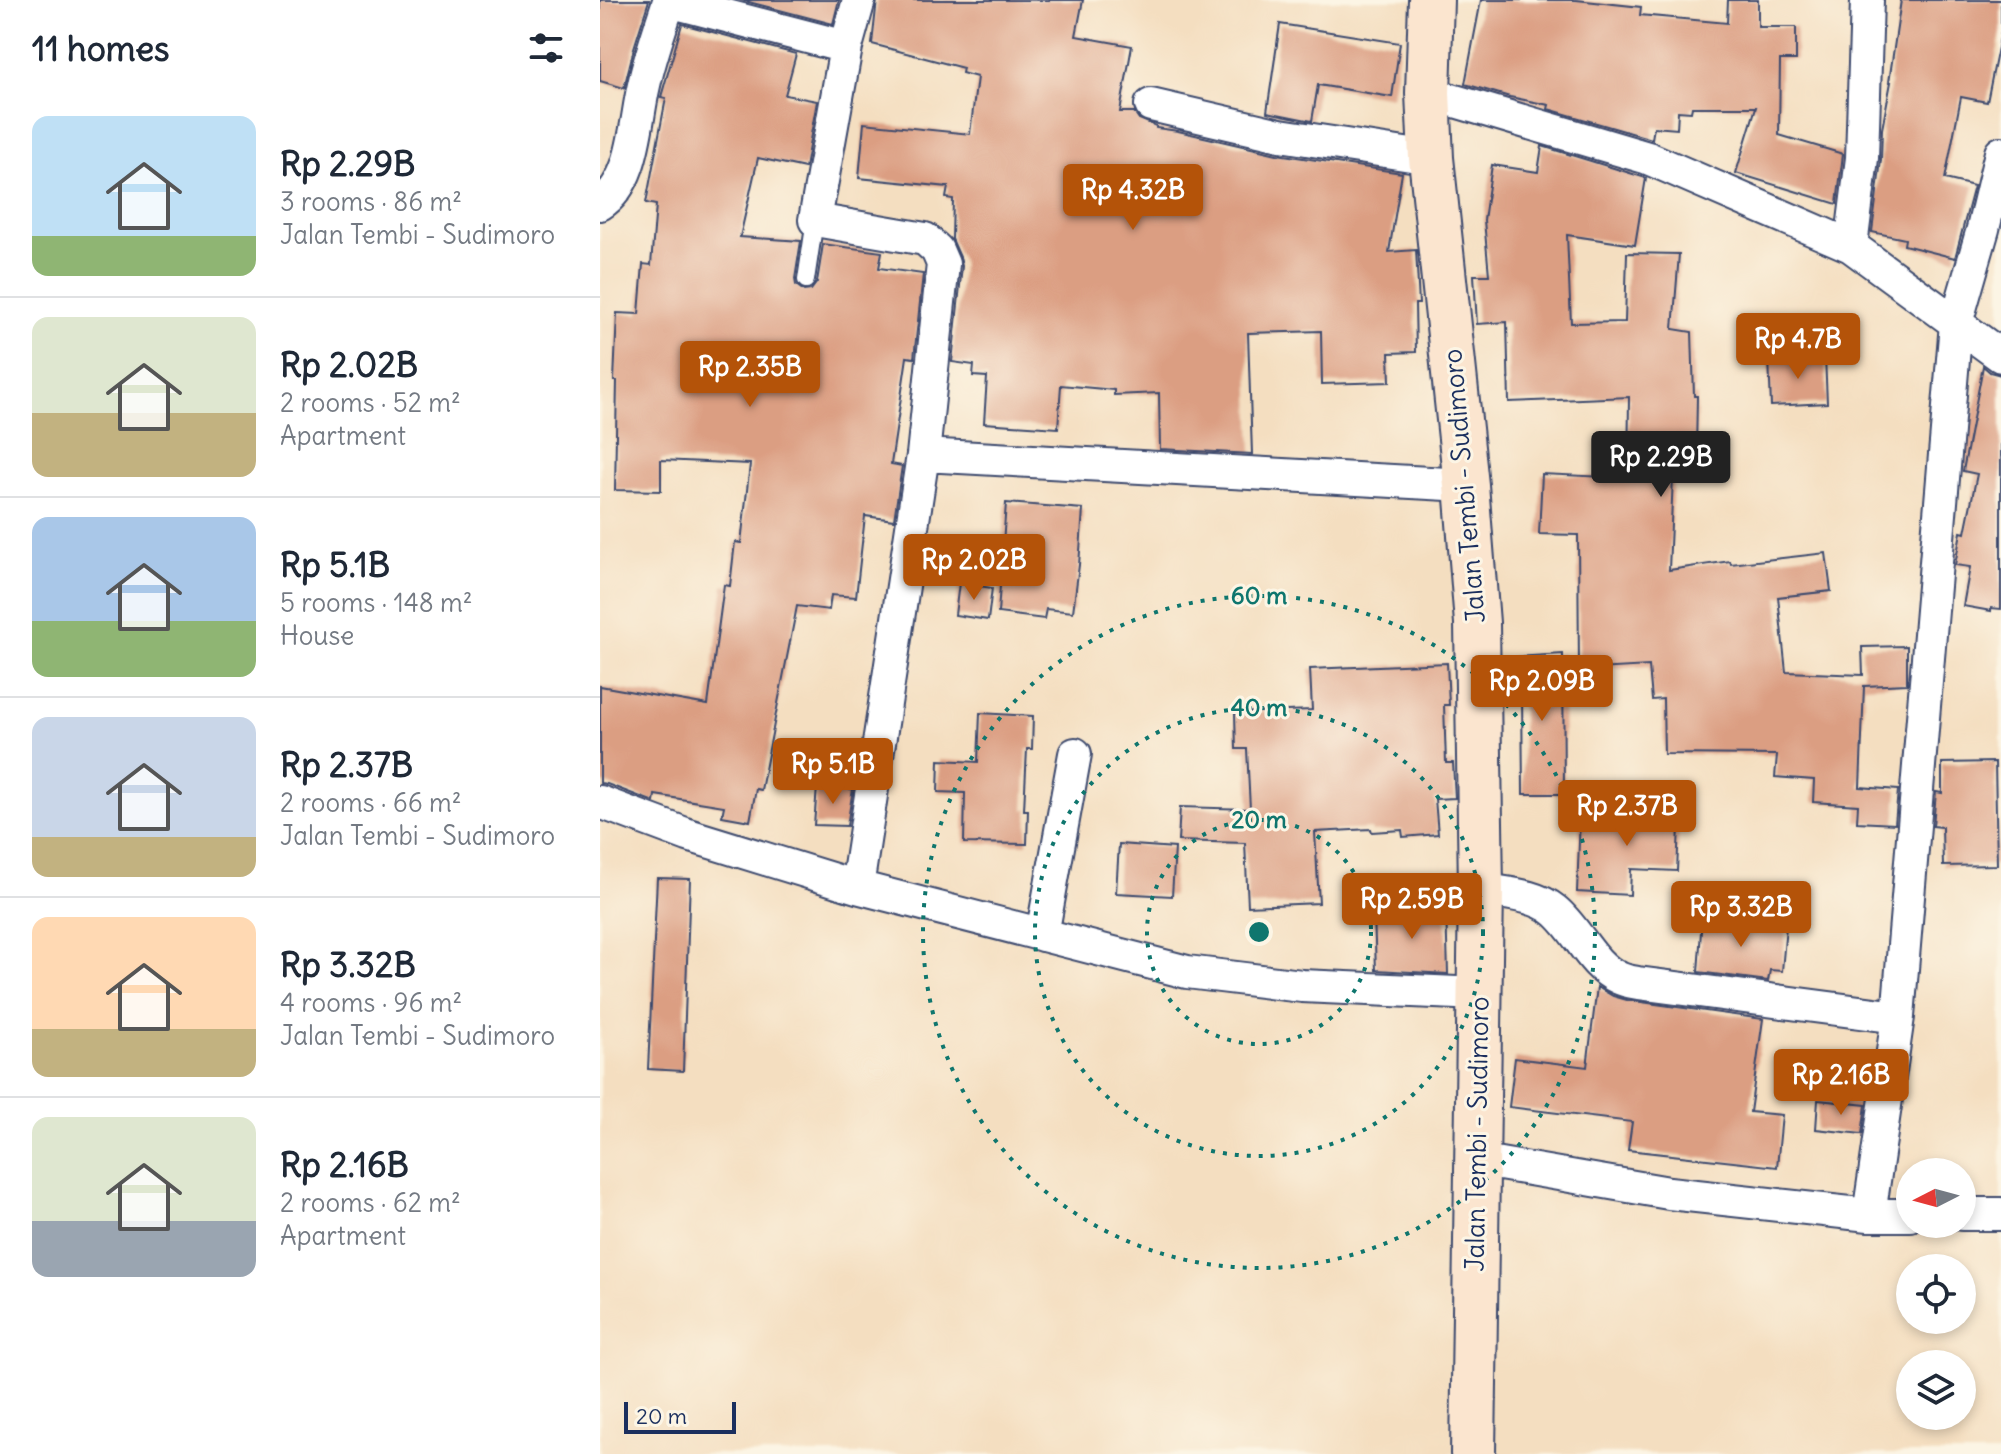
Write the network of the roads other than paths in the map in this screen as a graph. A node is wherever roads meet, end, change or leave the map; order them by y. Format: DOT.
graph roads {
  1 [pos="859,0"];
  2 [pos="1431,0"];
  3 [pos="1867,0"];
  4 [pos="667,1"];
  5 [pos="846,47"];
  6 [pos="1428,93"];
  7 [pos="1151,105"];
  8 [pos="2001,153"];
  9 [pos="1431,158"];
  10 [pos="600,204"];
  11 [pos="815,220"];
  12 [pos="1851,246"];
  13 [pos="806,280"];
  14 [pos="1956,323"];
  15 [pos="2001,356"];
  16 [pos="923,455"];
  17 [pos="1466,485"];
  18 [pos="1075,754"];
  19 [pos="600,802"];
  20 [pos="857,887"];
  21 [pos="1481,889"];
  22 [pos="1042,935"];
  23 [pos="1479,994"];
  24 [pos="1898,1017"];
  25 [pos="1477,1160"];
  26 [pos="1976,1214"];
  27 [pos="2001,1214"];
  28 [pos="1869,1215"];
  29 [pos="1896,1215"];
  30 [pos="1473,1454"];
  1 -- 5 [label="street"];
  2 -- 6 [label="main road, Jalan Tembi - Sudimoro"];
  3 -- 12 [label="street"];
  4 -- 5 [label="street"];
  4 -- 10 [label="street"];
  5 -- 11 [label="street"];
  6 -- 9 [label="main road, Jalan Tembi - Sudimoro"];
  6 -- 12 [label="street"];
  7 -- 9 [label="street"];
  8 -- 14 [label="street"];
  9 -- 17 [label="main road, Jalan Tembi - Sudimoro"];
  11 -- 13 [label="lane"];
  11 -- 16 [label="street"];
  12 -- 14 [label="street"];
  14 -- 15 [label="street"];
  14 -- 24 [label="street"];
  16 -- 17 [label="street"];
  16 -- 20 [label="street"];
  17 -- 21 [label="main road, Jalan Tembi - Sudimoro"];
  18 -- 22 [label="street"];
  19 -- 20 [label="street"];
  20 -- 22 [label="street"];
  21 -- 23 [label="main road, Jalan Tembi - Sudimoro"];
  21 -- 24 [label="street"];
  22 -- 23 [label="street"];
  23 -- 25 [label="main road, Jalan Tembi - Sudimoro"];
  24 -- 28 [label="street"];
  25 -- 28 [label="street"];
  25 -- 30 [label="main road, Jalan Tembi - Sudimoro"];
  26 -- 27 [label="street"];
  28 -- 29 [label="street"];
}
